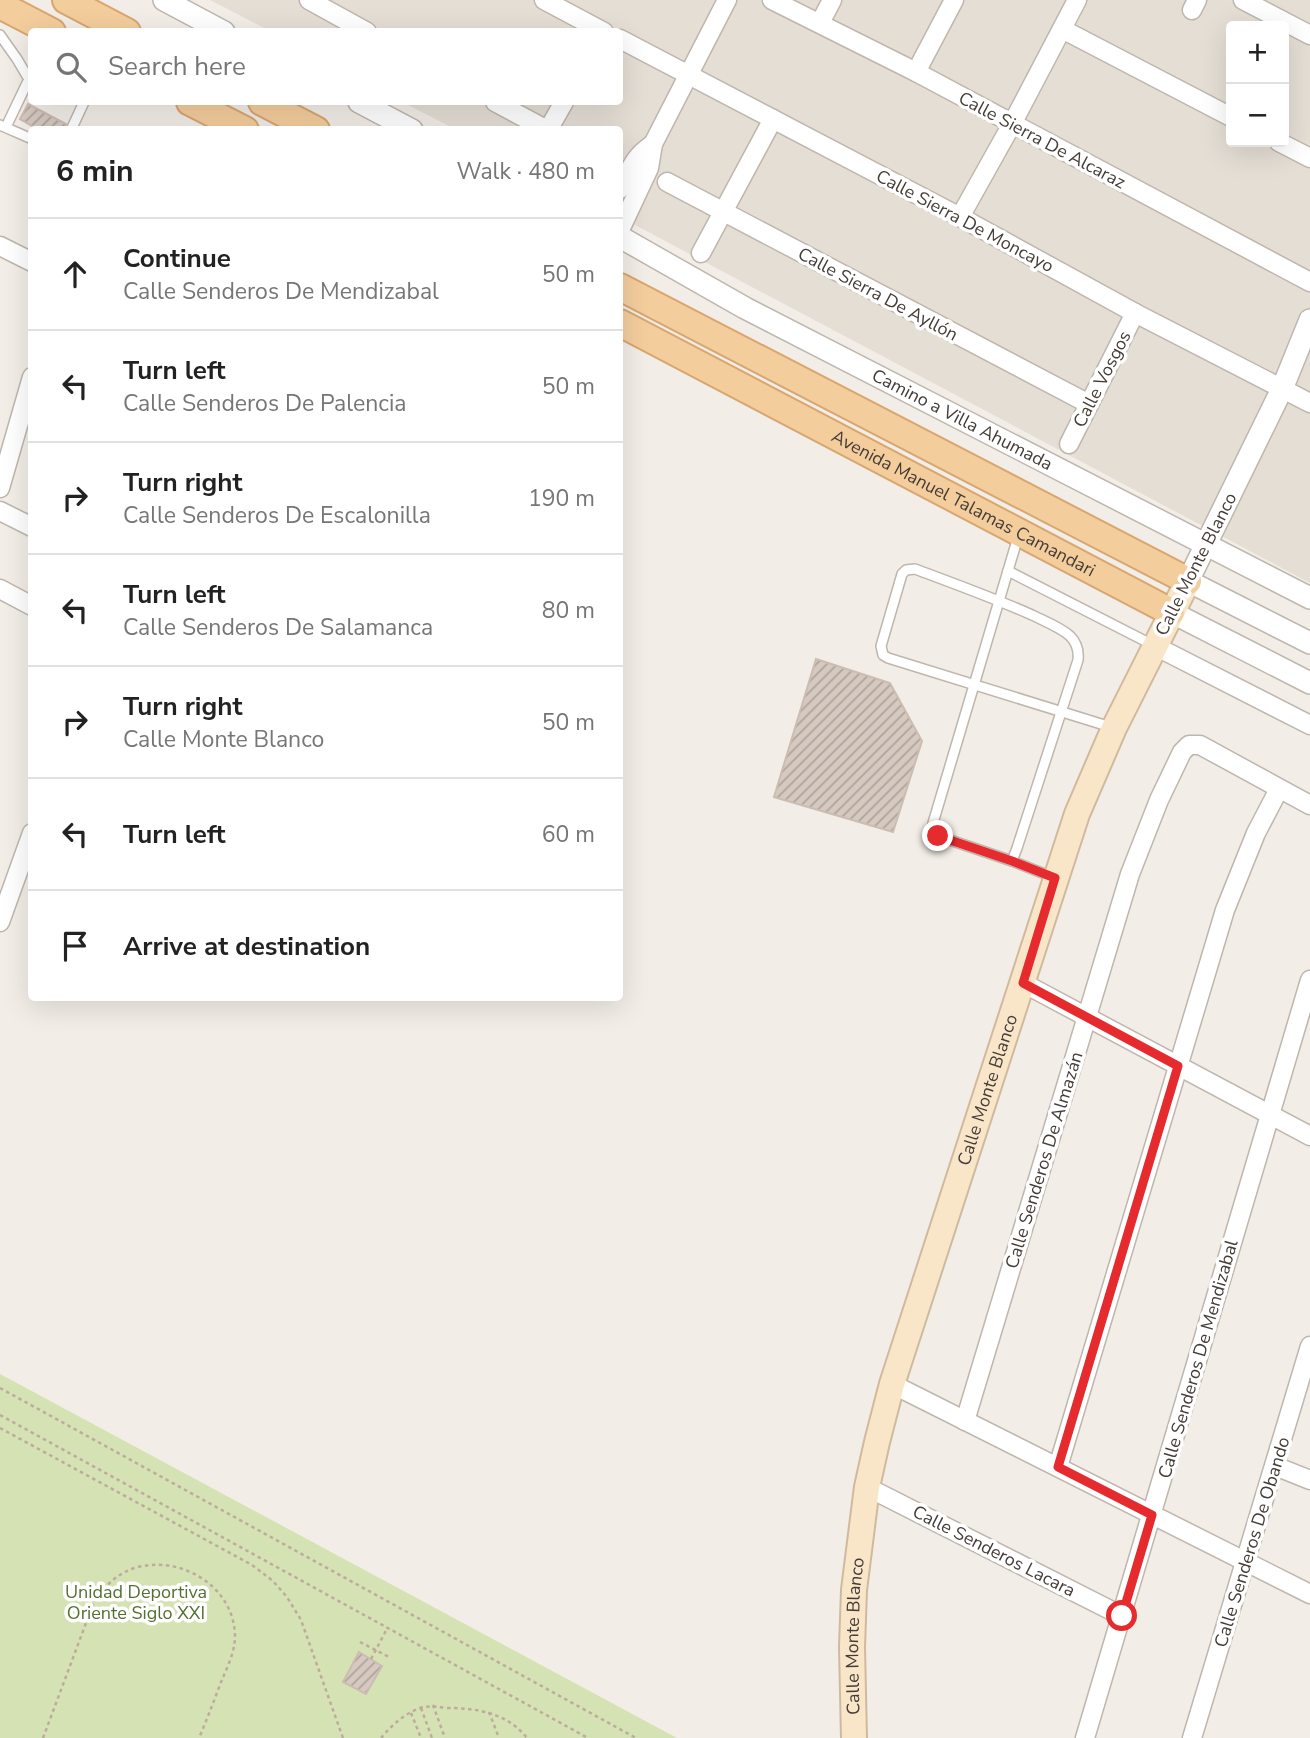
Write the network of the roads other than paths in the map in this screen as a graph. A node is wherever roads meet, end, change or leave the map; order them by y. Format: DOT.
graph roads {
  1 [pos="66,0"];
  2 [pos="164,0"];
  3 [pos="309,0"];
  4 [pos="544,0"];
  5 [pos="727,0"];
  6 [pos="772,0"];
  7 [pos="832,0"];
  8 [pos="954,0"];
  9 [pos="1077,0"];
  10 [pos="1243,0"];
  11 [pos="0,5"];
  12 [pos="820,23"];
  13 [pos="44,28"];
  14 [pos="119,28"];
  15 [pos="216,28"];
  16 [pos="360,28"];
  17 [pos="597,28"];
  18 [pos="1062,29"];
  19 [pos="1310,34"];
  20 [pos="0,35"];
  21 [pos="623,41"];
  22 [pos="916,72"];
  23 [pos="689,75"];
  24 [pos="28,76"];
  25 [pos="28,82"];
  26 [pos="80,105"];
  27 [pos="196,105"];
  28 [pos="268,105"];
  29 [pos="365,105"];
  30 [pos="501,105"];
  31 [pos="562,105"];
  32 [pos="1226,114"];
  33 [pos="773,119"];
  34 [pos="1012,124"];
  35 [pos="3,126"];
  36 [pos="72,126"];
  37 [pos="236,126"];
  38 [pos="308,126"];
  39 [pos="404,126"];
  40 [pos="540,126"];
  41 [pos="549,126"];
  42 [pos="28,137"];
  43 [pos="653,144"];
  44 [pos="1289,147"];
  45 [pos="1310,158"];
  46 [pos="623,182"];
  47 [pos="667,183"];
  48 [pos="723,213"];
  49 [pos="960,217"];
  50 [pos="623,224"];
  51 [pos="623,239"];
  52 [pos="0,246"];
  53 [pos="701,253"];
  54 [pos="28,260"];
  55 [pos="1310,282"];
  56 [pos="623,289"];
  57 [pos="1135,313"];
  58 [pos="1310,320"];
  59 [pos="623,325"];
  60 [pos="1282,389"];
  61 [pos="28,391"];
  62 [pos="1310,403"];
  63 [pos="1089,404"];
  64 [pos="1069,444"];
  65 [pos="0,488"];
  66 [pos="0,511"];
  67 [pos="28,525"];
  68 [pos="1020,532"];
  69 [pos="1206,545"];
  70 [pos="1008,571"];
  71 [pos="1188,581"];
  72 [pos="0,589"];
  73 [pos="1310,598"];
  74 [pos="999,600"];
  75 [pos="28,604"];
  76 [pos="1171,612"];
  77 [pos="1310,643"];
  78 [pos="1155,646"];
  79 [pos="1310,683"];
  80 [pos="974,685"];
  81 [pos="1062,712"];
  82 [pos="1310,726"];
  83 [pos="1114,728"];
  84 [pos="1279,789"];
  85 [pos="1310,806"];
  86 [pos="28,844"];
  87 [pos="1012,861"];
  88 [pos="1055,878"];
  89 [pos="0,922"];
  90 [pos="1310,980"];
  91 [pos="1023,983"];
  92 [pos="1087,1017"];
  93 [pos="1178,1066"];
  94 [pos="1270,1115"];
  95 [pos="1310,1136"];
  96 [pos="1310,1346"];
  97 [pos="1307,1367"];
  98 [pos="892,1384"];
  99 [pos="965,1421"];
  100 [pos="1275,1466"];
  101 [pos="1058,1467"];
  102 [pos="1310,1480"];
  103 [pos="867,1487"];
  104 [pos="1152,1515"];
  105 [pos="1246,1562"];
  106 [pos="1310,1594"];
  107 [pos="1122,1616"];
  108 [pos="854,1738"];
  109 [pos="1085,1738"];
  110 [pos="1192,1738"];
  1 -- 14 [label="main road"];
  2 -- 15 [label="street"];
  3 -- 16 [label="street"];
  4 -- 17 [label="street"];
  5 -- 23 [label="street"];
  6 -- 12 [label="street, Calle Sierra De Alcaraz"];
  7 -- 12 [label="street"];
  8 -- 22 [label="street"];
  9 -- 18 [label="street"];
  10 -- 19 [label="street"];
  11 -- 13 [label="main road"];
  12 -- 22 [label="street, Calle Sierra De Alcaraz"];
  18 -- 32 [label="street"];
  18 -- 34 [label="street"];
  20 -- 24 [label="lane"];
  21 -- 23 [label="street, Calle Sierra De Moncayo"];
  22 -- 34 [label="street, Calle Sierra De Alcaraz"];
  23 -- 33 [label="street, Calle Sierra De Moncayo"];
  23 -- 43 [label="street"];
  25 -- 35 [label="lane"];
  26 -- 36 [label="lane"];
  27 -- 37 [label="main road"];
  28 -- 38 [label="main road"];
  29 -- 39 [label="street"];
  30 -- 40 [label="street"];
  31 -- 41 [label="street"];
  33 -- 48 [label="street"];
  33 -- 49 [label="street, Calle Sierra De Moncayo"];
  34 -- 49 [label="street"];
  34 -- 55 [label="street, Calle Sierra De Alcaraz"];
  35 -- 42 [label="lane"];
  43 -- 46 [label="street"];
  43 -- 50 [label="street"];
  44 -- 45 [label="street"];
  47 -- 48 [label="street, Calle Sierra De Ayllón"];
  48 -- 53 [label="street"];
  48 -- 63 [label="street, Calle Sierra De Ayllón"];
  49 -- 57 [label="street, Calle Sierra De Moncayo"];
  51 -- 69 [label="street, Camino a Villa Ahumada"];
  52 -- 54 [label="street"];
  56 -- 71 [label="main road, Avenida Manuel Talamas Camandari"];
  57 -- 60 [label="street, Calle Sierra De Moncayo"];
  57 -- 63 [label="street, Calle Vosgos"];
  58 -- 60 [label="street, Calle Monte Blanco"];
  59 -- 68 [label="main road, Avenida Manuel Talamas Camandari"];
  60 -- 62 [label="street, Calle Sierra De Moncayo"];
  60 -- 69 [label="street, Calle Monte Blanco"];
  61 -- 65 [label="street"];
  63 -- 64 [label="street, Calle Vosgos"];
  66 -- 67 [label="street"];
  68 -- 70 [label="lane"];
  68 -- 76 [label="main road, Avenida Manuel Talamas Camandari"];
  69 -- 71 [label="street, Calle Monte Blanco"];
  69 -- 73 [label="street, Camino a Villa Ahumada"];
  70 -- 74 [label="lane"];
  70 -- 78 [label="lane"];
  71 -- 76 [label="main road, Calle Monte Blanco"];
  71 -- 77 [label="street, Avenida Manuel Talamas Camandari"];
  72 -- 75 [label="street"];
  74 -- 80 [label="lane"];
  74 -- 80 [label="lane"];
  74 -- 81 [label="lane"];
  76 -- 78 [label="main road, Calle Monte Blanco"];
  76 -- 79 [label="street, Avenida Manuel Talamas Camandari"];
  78 -- 82 [label="street"];
  78 -- 83 [label="main road, Calle Monte Blanco"];
  80 -- 81 [label="lane"];
  80 -- 87 [label="lane"];
  81 -- 83 [label="lane"];
  81 -- 87 [label="lane"];
  83 -- 88 [label="main road, Calle Monte Blanco"];
  84 -- 85 [label="street"];
  84 -- 92 [label="street, Calle Senderos De Almazán"];
  84 -- 93 [label="street"];
  86 -- 89 [label="street"];
  87 -- 88 [label="lane"];
  88 -- 91 [label="main road, Calle Monte Blanco"];
  90 -- 94 [label="street, Calle Senderos De Mendizabal"];
  91 -- 92 [label="street"];
  91 -- 98 [label="main road, Calle Monte Blanco"];
  92 -- 93 [label="street"];
  92 -- 99 [label="street, Calle Senderos De Almazán"];
  93 -- 94 [label="street"];
  93 -- 101 [label="street"];
  94 -- 95 [label="street"];
  94 -- 104 [label="street, Calle Senderos De Mendizabal"];
  96 -- 97 [label="street, Calle Senderos De Obando"];
  97 -- 100 [label="street, Calle Senderos De Obando"];
  98 -- 99 [label="street"];
  98 -- 103 [label="main road, Calle Monte Blanco"];
  99 -- 101 [label="street"];
  100 -- 102 [label="street"];
  100 -- 105 [label="street, Calle Senderos De Obando"];
  101 -- 104 [label="street"];
  103 -- 107 [label="street, Calle Senderos Lacara"];
  103 -- 108 [label="main road, Calle Monte Blanco"];
  104 -- 105 [label="street"];
  104 -- 107 [label="street, Calle Senderos De Mendizabal"];
  105 -- 106 [label="street"];
  105 -- 110 [label="street, Calle Senderos De Obando"];
  107 -- 109 [label="street, Calle Senderos De Mendizabal"];
}
